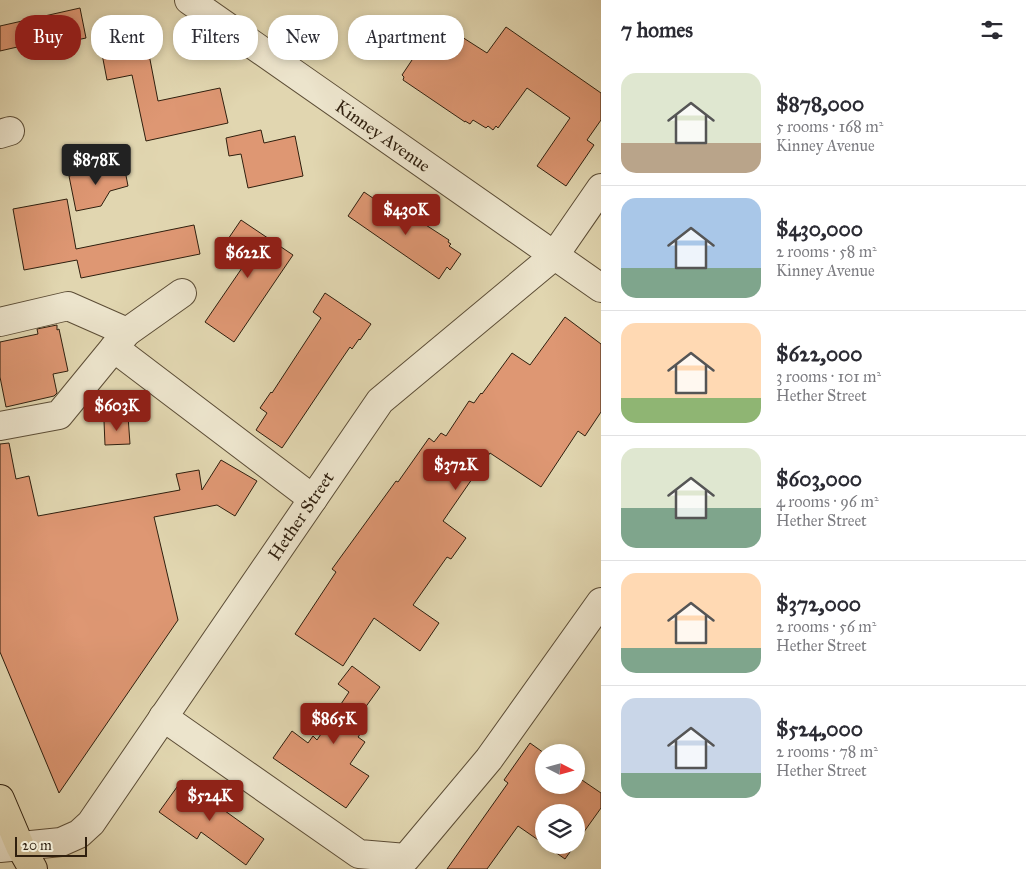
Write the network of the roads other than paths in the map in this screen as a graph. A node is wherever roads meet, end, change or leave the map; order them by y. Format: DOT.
graph roads {
  1 [pos="189,0"];
  2 [pos="601,188"];
  3 [pos="554,256"];
  4 [pos="601,288"];
  5 [pos="182,293"];
  6 [pos="0,322"];
  7 [pos="121,340"];
  8 [pos="0,426"];
  9 [pos="313,499"];
  10 [pos="601,602"];
  11 [pos="164,717"];
  12 [pos="0,798"];
  13 [pos="18,854"];
  1 -- 3 [label="street, Kinney Avenue"];
  2 -- 3 [label="street, Hether Street"];
  3 -- 4 [label="street, Kinney Avenue"];
  3 -- 9 [label="street, Hether Street"];
  5 -- 7 [label="street"];
  6 -- 7 [label="street"];
  7 -- 8 [label="street"];
  7 -- 9 [label="street"];
  9 -- 11 [label="street, Hether Street"];
  10 -- 11 [label="street"];
  11 -- 13 [label="street, Hether Street"];
  12 -- 13 [label="main road"];
}
